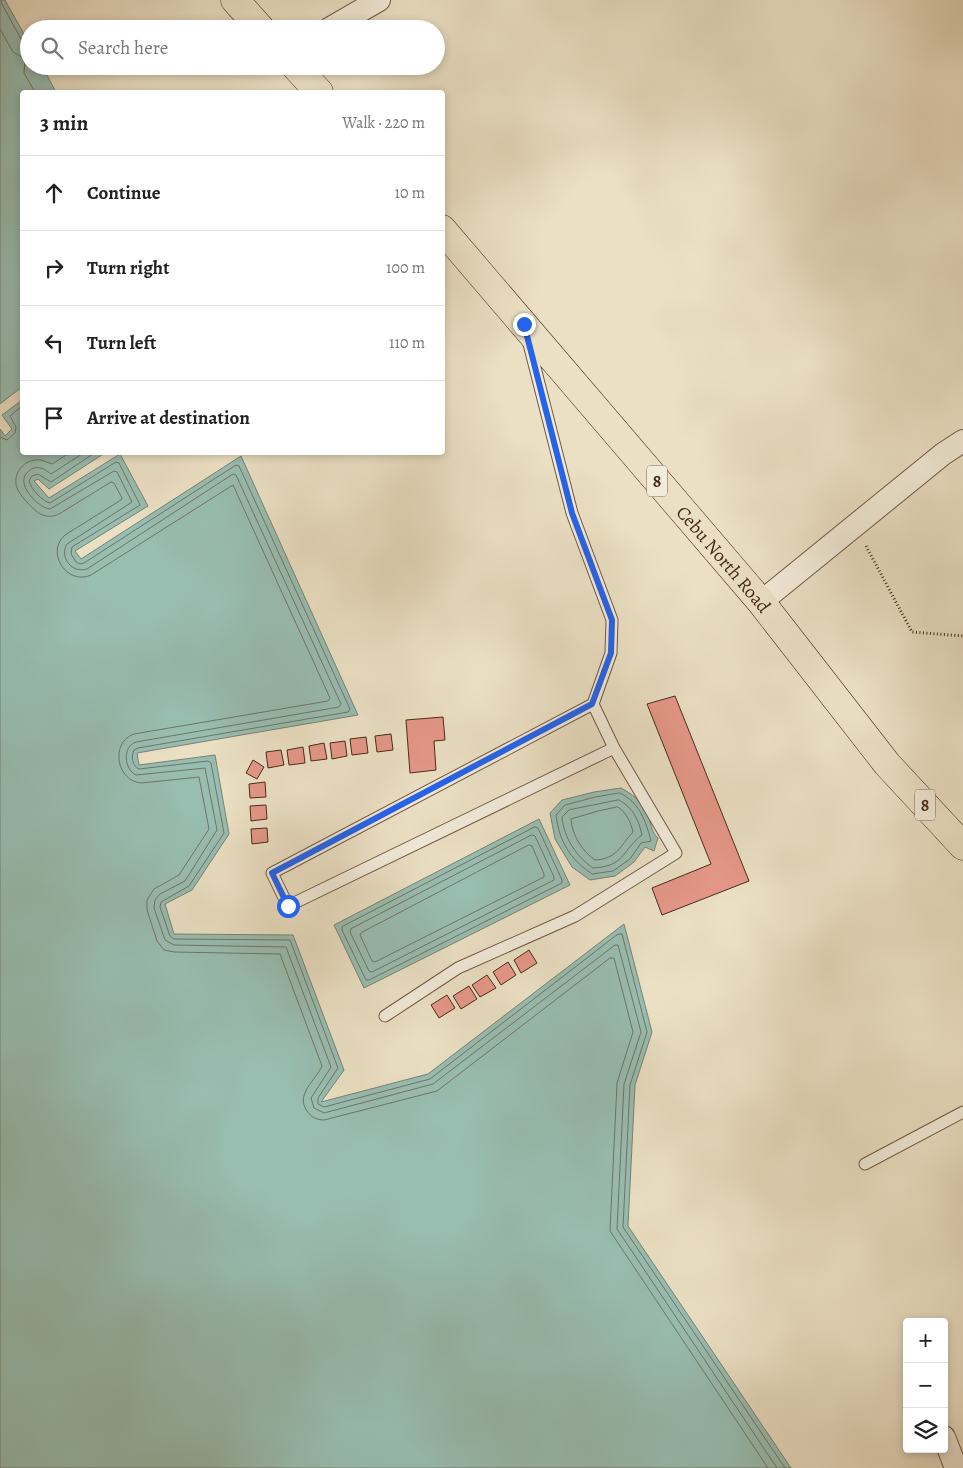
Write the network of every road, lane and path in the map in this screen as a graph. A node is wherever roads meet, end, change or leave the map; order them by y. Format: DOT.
graph roads {
  1 [pos="236,0"];
  2 [pos="380,0"];
  3 [pos="253,20"];
  4 [pos="345,20"];
  5 [pos="303,75"];
  6 [pos="317,90"];
  7 [pos="445,232"];
  8 [pos="524,324"];
  9 [pos="963,441"];
  10 [pos="855,526"];
  11 [pos="761,602"];
  12 [pos="963,636"];
  13 [pos="592,704"];
  14 [pos="614,748"];
  15 [pos="963,846"];
  16 [pos="385,1016"];
  17 [pos="963,1112"];
  18 [pos="865,1164"];
  19 [pos="948,1448"];
  20 [pos="956,1468"];
  1 -- 3 [label="highway"];
  2 -- 4 [label="street"];
  5 -- 6 [label="highway"];
  7 -- 8 [label="highway, Cebu North Road / 8"];
  8 -- 11 [label="highway, Cebu North Road / 8"];
  8 -- 13 [label="lane"];
  9 -- 10 [label="street"];
  10 -- 11 [label="street"];
  10 -- 12 [label="path"];
  11 -- 15 [label="highway, Cebu North Road / 8"];
  13 -- 14 [label="lane"];
  13 -- 14 [label="lane"];
  14 -- 16 [label="lane"];
  17 -- 18 [label="lane"];
  19 -- 20 [label="street"];
}
